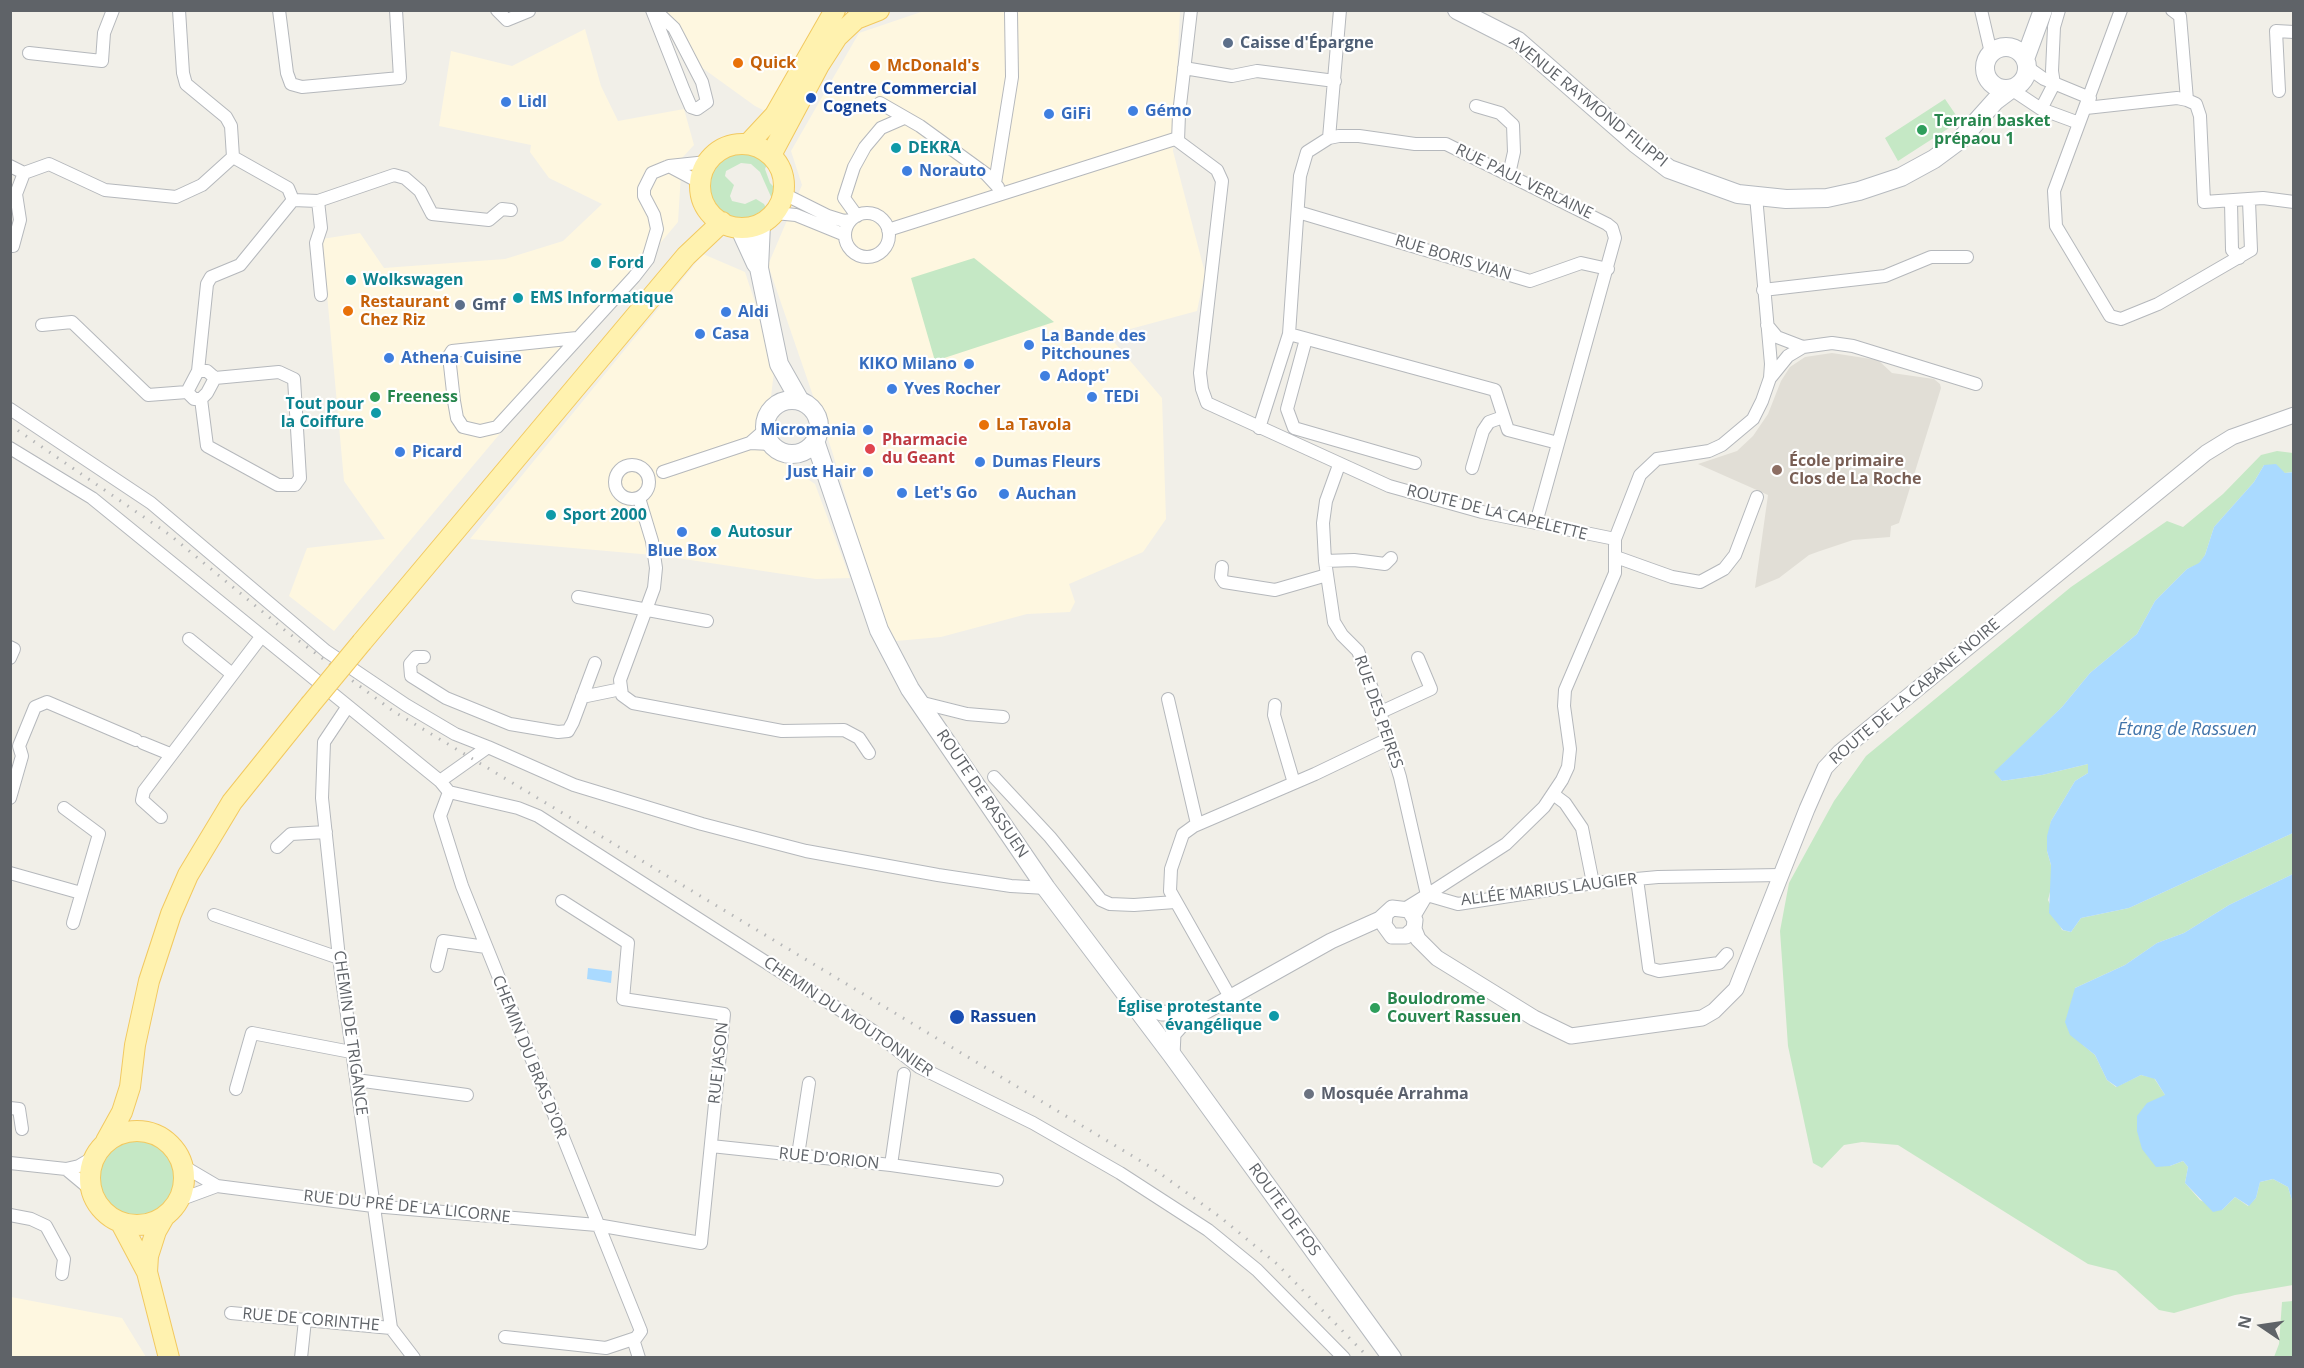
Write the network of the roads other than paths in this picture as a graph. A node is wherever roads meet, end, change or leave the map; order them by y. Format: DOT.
graph roads {
  1 [pos="113,10"];
  2 [pos="179,10"];
  3 [pos="279,10"];
  4 [pos="396,10"];
  5 [pos="497,10"];
  6 [pos="654,10"];
  7 [pos="835,10"];
  8 [pos="879,10"];
  9 [pos="1191,10"];
  10 [pos="1340,10"];
  11 [pos="1457,10"];
  12 [pos="1981,10"];
  13 [pos="2059,10"];
  14 [pos="2121,10"];
  15 [pos="2172,10"];
  16 [pos="529,11"];
  17 [pos="1012,11"];
  18 [pos="2041,15"];
  19 [pos="2294,33"];
  20 [pos="2011,47"];
  21 [pos="29,53"];
  22 [pos="1991,53"];
  23 [pos="2026,63"];
  24 [pos="1184,68"];
  25 [pos="1988,79"];
  26 [pos="1335,81"];
  27 [pos="2054,84"];
  28 [pos="2011,89"];
  29 [pos="2280,91"];
  30 [pos="2187,100"];
  31 [pos="880,103"];
  32 [pos="2088,103"];
  33 [pos="1476,106"];
  34 [pos="2041,109"];
  35 [pos="1983,115"];
  36 [pos="904,118"];
  37 [pos="2079,123"];
  38 [pos="1178,138"];
  39 [pos="1329,138"];
  40 [pos="748,144"];
  41 [pos="771,155"];
  42 [pos="234,157"];
  43 [pos="707,162"];
  44 [pos="10,166"];
  45 [pos="669,166"];
  46 [pos="24,173"];
  47 [pos="1509,174"];
  48 [pos="701,183"];
  49 [pos="995,183"];
  50 [pos="784,194"];
  51 [pos="1002,195"];
  52 [pos="1756,196"];
  53 [pos="294,200"];
  54 [pos="318,201"];
  55 [pos="2249,201"];
  56 [pos="2230,202"];
  57 [pos="2294,202"];
  58 [pos="706,207"];
  59 [pos="511,210"];
  60 [pos="1298,212"];
  61 [pos="768,218"];
  62 [pos="854,218"];
  63 [pos="731,225"];
  64 [pos="888,230"];
  65 [pos="845,235"];
  66 [pos="10,246"];
  67 [pos="686,255"];
  68 [pos="1967,257"];
  69 [pos="2239,258"];
  70 [pos="759,268"];
  71 [pos="1608,269"];
  72 [pos="1763,290"];
  73 [pos="321,295"];
  74 [pos="1766,324"];
  75 [pos="42,325"];
  76 [pos="1289,334"];
  77 [pos="577,338"];
  78 [pos="1306,339"];
  79 [pos="1803,347"];
  80 [pos="779,364"];
  81 [pos="198,372"];
  82 [pos="215,378"];
  83 [pos="1770,378"];
  84 [pos="1976,384"];
  85 [pos="187,392"];
  86 [pos="201,399"];
  87 [pos="800,401"];
  88 [pos="775,406"];
  89 [pos="10,409"];
  90 [pos="2294,415"];
  91 [pos="1503,417"];
  92 [pos="1259,428"];
  93 [pos="768,436"];
  94 [pos="815,441"];
  95 [pos="1558,443"];
  96 [pos="10,448"];
  97 [pos="793,454"];
  98 [pos="1415,464"];
  99 [pos="1339,465"];
  100 [pos="1472,468"];
  101 [pos="648,477"];
  102 [pos="1757,497"];
  103 [pos="639,498"];
  104 [pos="834,501"];
  105 [pos="1536,523"];
  106 [pos="1615,539"];
  107 [pos="1616,556"];
  108 [pos="1391,558"];
  109 [pos="1325,561"];
  110 [pos="1222,567"];
  111 [pos="1327,575"];
  112 [pos="578,597"];
  113 [pos="645,609"];
  114 [pos="707,621"];
  115 [pos="261,638"];
  116 [pos="189,639"];
  117 [pos="10,647"];
  118 [pos="424,657"];
  119 [pos="10,658"];
  120 [pos="1418,658"];
  121 [pos="595,663"];
  122 [pos="232,674"];
  123 [pos="621,689"];
  124 [pos="582,698"];
  125 [pos="1168,699"];
  126 [pos="919,702"];
  127 [pos="1275,705"];
  128 [pos="348,706"];
  129 [pos="1381,712"];
  130 [pos="1003,717"];
  131 [pos="1388,739"];
  132 [pos="15,744"];
  133 [pos="488,747"];
  134 [pos="869,753"];
  135 [pos="170,754"];
  136 [pos="994,777"];
  137 [pos="440,781"];
  138 [pos="1294,783"];
  139 [pos="449,792"];
  140 [pos="1553,794"];
  141 [pos="10,798"];
  142 [pos="64,808"];
  143 [pos="161,817"];
  144 [pos="1197,824"];
  145 [pos="326,832"];
  146 [pos="278,847"];
  147 [pos="10,873"];
  148 [pos="1781,875"];
  149 [pos="1637,879"];
  150 [pos="1593,883"];
  151 [pos="1046,888"];
  152 [pos="81,893"];
  153 [pos="1427,895"];
  154 [pos="562,901"];
  155 [pos="1174,902"];
  156 [pos="214,915"];
  157 [pos="1385,916"];
  158 [pos="1411,918"];
  159 [pos="73,922"];
  160 [pos="1365,926"];
  161 [pos="1394,935"];
  162 [pos="486,948"];
  163 [pos="1726,954"];
  164 [pos="339,958"];
  165 [pos="1437,958"];
  166 [pos="437,966"];
  167 [pos="1230,997"];
  168 [pos="1134,1004"];
  169 [pos="1199,1014"];
  170 [pos="351,1052"];
  171 [pos="1174,1058"];
  172 [pos="904,1074"];
  173 [pos="356,1080"];
  174 [pos="809,1083"];
  175 [pos="130,1087"];
  176 [pos="236,1089"];
  177 [pos="467,1095"];
  178 [pos="10,1108"];
  179 [pos="22,1129"];
  180 [pos="153,1133"];
  181 [pos="711,1146"];
  182 [pos="100,1149"];
  183 [pos="798,1155"];
  184 [pos="10,1163"];
  185 [pos="891,1165"];
  186 [pos="183,1166"];
  187 [pos="66,1169"];
  188 [pos="997,1180"];
  189 [pos="217,1186"];
  190 [pos="90,1189"];
  191 [pos="179,1200"];
  192 [pos="373,1206"];
  193 [pos="10,1215"];
  194 [pos="164,1217"];
  195 [pos="121,1223"];
  196 [pos="597,1225"];
  197 [pos="147,1272"];
  198 [pos="62,1274"];
  199 [pos="231,1313"];
  200 [pos="305,1320"];
  201 [pos="391,1328"];
  202 [pos="637,1335"];
  203 [pos="505,1336"];
  204 [pos="606,1353"];
  205 [pos="169,1358"];
  206 [pos="301,1358"];
  207 [pos="414,1358"];
  208 [pos="639,1358"];
  209 [pos="1344,1358"];
  210 [pos="1392,1358"];
  1 -- 21 [label="street"];
  2 -- 42 [label="street"];
  3 -- 4 [label="street"];
  5 -- 16 [label="street"];
  6 -- 6 [label="street"];
  7 -- 40 [label="main road"];
  8 -- 41 [label="main road"];
  9 -- 24 [label="street"];
  10 -- 26 [label="street"];
  11 -- 52 [label="main road, AVENUE RAYMOND FILIPPI"];
  12 -- 22 [label="street"];
  13 -- 27 [label="street"];
  14 -- 32 [label="street"];
  15 -- 30 [label="street"];
  17 -- 49 [label="street"];
  18 -- 20 [label="main road"];
  18 -- 23 [label="main road"];
  19 -- 29 [label="street"];
  20 -- 22 [label="main road"];
  20 -- 23 [label="main road"];
  22 -- 25 [label="main road"];
  23 -- 27 [label="street"];
  23 -- 28 [label="main road"];
  24 -- 26 [label="street"];
  24 -- 38 [label="street"];
  25 -- 28 [label="main road"];
  25 -- 35 [label="main road"];
  26 -- 39 [label="street"];
  27 -- 32 [label="street"];
  27 -- 34 [label="street"];
  28 -- 34 [label="street"];
  28 -- 35 [label="main road, AVENUE RAYMOND FILIPPI"];
  30 -- 32 [label="street"];
  30 -- 56 [label="street"];
  31 -- 36 [label="street"];
  32 -- 37 [label="street"];
  33 -- 47 [label="street"];
  34 -- 37 [label="street"];
  35 -- 52 [label="main road, AVENUE RAYMOND FILIPPI"];
  36 -- 49 [label="street"];
  36 -- 62 [label="street"];
  37 -- 69 [label="street"];
  38 -- 51 [label="street"];
  38 -- 92 [label="street, ROUTE DE LA CAPELETTE"];
  39 -- 47 [label="street, RUE PAUL VERLAINE"];
  39 -- 60 [label="street"];
  40 -- 41 [label="main road"];
  40 -- 43 [label="main road"];
  41 -- 50 [label="main road"];
  42 -- 46 [label="street"];
  42 -- 53 [label="street"];
  43 -- 45 [label="street"];
  43 -- 48 [label="main road"];
  44 -- 46 [label="street"];
  45 -- 48 [label="street"];
  45 -- 77 [label="street"];
  46 -- 66 [label="street"];
  47 -- 71 [label="street, RUE PAUL VERLAINE"];
  48 -- 58 [label="main road"];
  49 -- 51 [label="street"];
  50 -- 61 [label="main road"];
  50 -- 62 [label="street"];
  51 -- 64 [label="street"];
  52 -- 72 [label="street"];
  53 -- 54 [label="street"];
  53 -- 81 [label="street"];
  54 -- 59 [label="street"];
  54 -- 73 [label="street"];
  55 -- 56 [label="street"];
  55 -- 57 [label="street"];
  55 -- 69 [label="street"];
  56 -- 69 [label="street"];
  58 -- 63 [label="main road"];
  58 -- 67 [label="main road"];
  60 -- 71 [label="street, RUE BORIS VIAN"];
  60 -- 76 [label="street"];
  61 -- 63 [label="main road"];
  61 -- 65 [label="street"];
  61 -- 70 [label="main road"];
  62 -- 64 [label="street"];
  62 -- 65 [label="street"];
  63 -- 67 [label="main road"];
  63 -- 70 [label="main road"];
  64 -- 65 [label="street"];
  67 -- 175 [label="main road, bridge"];
  68 -- 72 [label="street"];
  70 -- 80 [label="main road"];
  71 -- 95 [label="street, RUE PAUL VERLAINE"];
  72 -- 74 [label="street"];
  74 -- 79 [label="street"];
  74 -- 83 [label="street"];
  75 -- 85 [label="street"];
  76 -- 78 [label="street"];
  76 -- 92 [label="street"];
  77 -- 77 [label="street"];
  78 -- 91 [label="street"];
  78 -- 98 [label="street"];
  79 -- 83 [label="street"];
  79 -- 84 [label="street"];
  80 -- 87 [label="main road"];
  80 -- 88 [label="main road"];
  81 -- 82 [label="street"];
  81 -- 85 [label="street"];
  82 -- 86 [label="street"];
  82 -- 86 [label="street"];
  83 -- 106 [label="street"];
  85 -- 86 [label="street"];
  87 -- 88 [label="main road"];
  87 -- 94 [label="main road"];
  88 -- 93 [label="main road"];
  89 -- 133 [label="street"];
  90 -- 148 [label="street, ROUTE DE LA CABANE NOIRE"];
  91 -- 95 [label="street"];
  91 -- 100 [label="street"];
  92 -- 99 [label="street, ROUTE DE LA CAPELETTE"];
  93 -- 97 [label="main road"];
  93 -- 101 [label="street"];
  94 -- 97 [label="main road"];
  94 -- 104 [label="main road, ROUTE DE RASSUEN"];
  95 -- 105 [label="street, RUE PAUL VERLAINE"];
  96 -- 115 [label="street"];
  97 -- 104 [label="main road, ROUTE DE RASSUEN"];
  99 -- 105 [label="street, ROUTE DE LA CAPELETTE"];
  99 -- 109 [label="street, RUE DES PEIRES"];
  101 -- 103 [label="street"];
  101 -- 103 [label="street"];
  102 -- 107 [label="street"];
  103 -- 113 [label="street"];
  104 -- 126 [label="main road, ROUTE DE RASSUEN"];
  105 -- 106 [label="street, ROUTE DE LA CAPELETTE"];
  106 -- 107 [label="street"];
  107 -- 140 [label="street"];
  108 -- 109 [label="street"];
  109 -- 111 [label="street, RUE DES PEIRES"];
  110 -- 111 [label="street"];
  111 -- 129 [label="street, RUE DES PEIRES"];
  112 -- 113 [label="street"];
  113 -- 114 [label="street"];
  113 -- 123 [label="street"];
  115 -- 122 [label="street"];
  115 -- 128 [label="street"];
  116 -- 122 [label="street"];
  117 -- 119 [label="street"];
  118 -- 124 [label="street"];
  120 -- 129 [label="street"];
  121 -- 124 [label="street"];
  122 -- 135 [label="street"];
  123 -- 124 [label="street"];
  123 -- 134 [label="street"];
  125 -- 144 [label="street"];
  126 -- 130 [label="street"];
  126 -- 151 [label="main road, ROUTE DE RASSUEN"];
  127 -- 138 [label="street"];
  128 -- 137 [label="street"];
  128 -- 145 [label="street, CHEMIN DE TRIGANCE"];
  129 -- 131 [label="street, RUE DES PEIRES"];
  131 -- 138 [label="street"];
  131 -- 153 [label="street, RUE DES PEIRES"];
  132 -- 135 [label="street"];
  132 -- 141 [label="street"];
  133 -- 137 [label="street"];
  133 -- 151 [label="street"];
  135 -- 143 [label="street"];
  136 -- 155 [label="street"];
  137 -- 139 [label="street"];
  138 -- 144 [label="street"];
  139 -- 162 [label="street, CHEMIN DU BRAS D'OR"];
  139 -- 209 [label="street, CHEMIN DU MOUTONNIER"];
  140 -- 150 [label="street"];
  140 -- 153 [label="street"];
  142 -- 152 [label="street"];
  144 -- 155 [label="street"];
  145 -- 146 [label="street"];
  145 -- 164 [label="street, CHEMIN DE TRIGANCE"];
  147 -- 152 [label="street"];
  148 -- 149 [label="street, ALLÉE MARIUS LAUGIER"];
  148 -- 165 [label="street, ROUTE DE LA CABANE NOIRE"];
  149 -- 150 [label="street, ALLÉE MARIUS LAUGIER"];
  149 -- 163 [label="street"];
  150 -- 153 [label="street, ALLÉE MARIUS LAUGIER"];
  151 -- 168 [label="main road, ROUTE DE RASSUEN"];
  152 -- 159 [label="street"];
  153 -- 158 [label="street"];
  154 -- 181 [label="street, RUE JASON"];
  155 -- 167 [label="street"];
  156 -- 164 [label="street"];
  157 -- 158 [label="street"];
  157 -- 160 [label="street"];
  157 -- 161 [label="street"];
  158 -- 161 [label="street"];
  158 -- 165 [label="street, ROUTE DE LA CABANE NOIRE"];
  160 -- 161 [label="street, ROUTE DE LA CABANE NOIRE"];
  160 -- 167 [label="street"];
  161 -- 165 [label="street, ROUTE DE LA CABANE NOIRE"];
  162 -- 166 [label="street"];
  162 -- 196 [label="street, CHEMIN DU BRAS D'OR"];
  164 -- 170 [label="street, CHEMIN DE TRIGANCE"];
  167 -- 169 [label="street"];
  168 -- 169 [label="street"];
  168 -- 171 [label="main road, ROUTE DE RASSUEN"];
  169 -- 171 [label="street"];
  170 -- 173 [label="street, CHEMIN DE TRIGANCE"];
  170 -- 176 [label="street"];
  171 -- 210 [label="main road, ROUTE DE FOS"];
  172 -- 185 [label="street, RUE D'ORION"];
  173 -- 177 [label="street"];
  173 -- 192 [label="street, CHEMIN DE TRIGANCE"];
  174 -- 183 [label="street"];
  175 -- 180 [label="main road"];
  175 -- 182 [label="main road"];
  178 -- 179 [label="street"];
  180 -- 182 [label="main road"];
  180 -- 186 [label="main road"];
  181 -- 183 [label="street, RUE D'ORION"];
  181 -- 196 [label="street, RUE JASON"];
  182 -- 187 [label="street"];
  182 -- 190 [label="main road"];
  183 -- 185 [label="street, RUE D'ORION"];
  184 -- 187 [label="street"];
  185 -- 188 [label="street"];
  186 -- 189 [label="street"];
  186 -- 191 [label="main road"];
  187 -- 190 [label="street"];
  189 -- 191 [label="street"];
  189 -- 192 [label="street, RUE DU PRÉ DE LA LICORNE"];
  190 -- 195 [label="main road"];
  191 -- 194 [label="main road"];
  192 -- 196 [label="street, RUE DU PRÉ DE LA LICORNE"];
  192 -- 201 [label="street, CHEMIN DE TRIGANCE"];
  193 -- 198 [label="street"];
  194 -- 195 [label="main road"];
  194 -- 197 [label="main road"];
  195 -- 197 [label="main road"];
  196 -- 202 [label="street, CHEMIN DU BRAS D'OR"];
  197 -- 205 [label="main road"];
  199 -- 200 [label="street, RUE DE CORINTHE"];
  200 -- 201 [label="street, RUE DE CORINTHE"];
  200 -- 206 [label="street"];
  201 -- 207 [label="street, CHEMIN DE TRIGANCE"];
  202 -- 204 [label="street"];
  202 -- 208 [label="street, CHEMIN DU BRAS D'OR"];
  203 -- 204 [label="street"];
}
